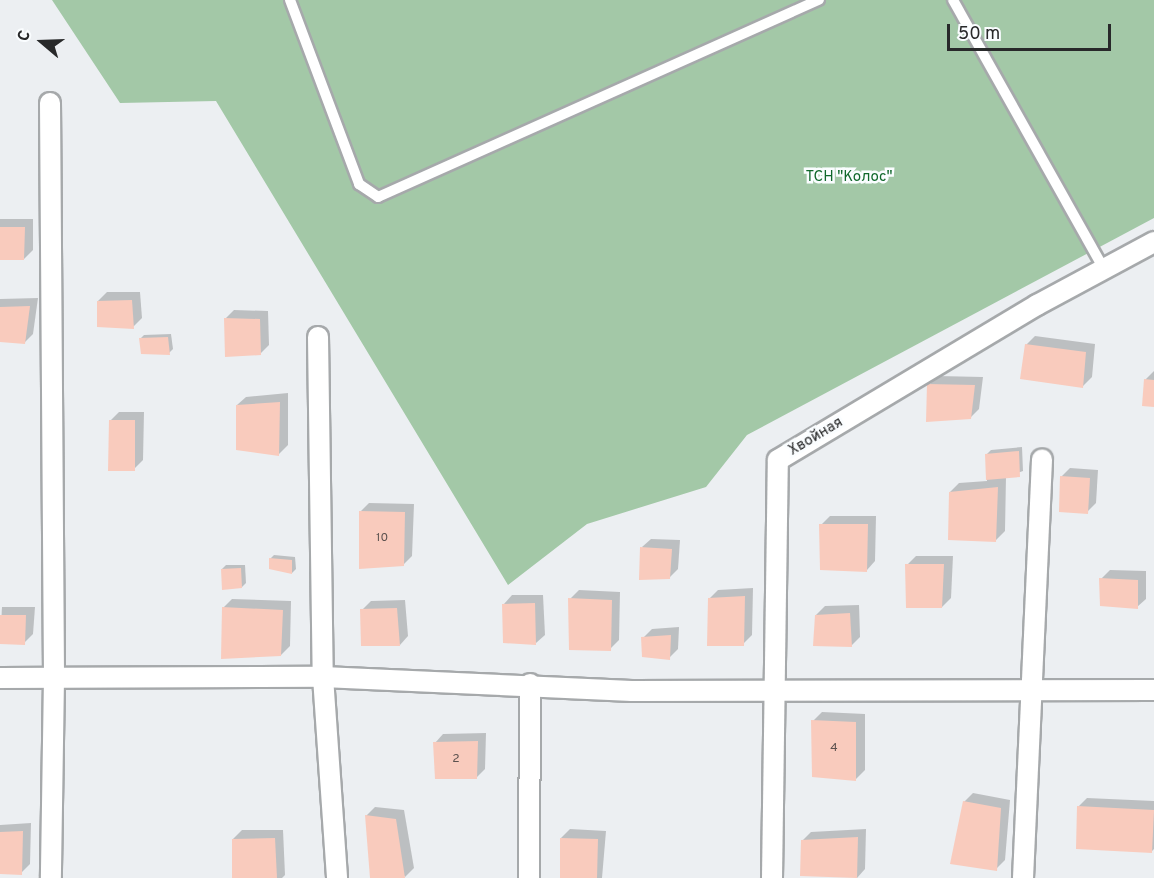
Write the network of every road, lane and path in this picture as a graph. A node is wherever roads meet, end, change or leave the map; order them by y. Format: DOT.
graph roads {
  1 [pos="290,0"];
  2 [pos="819,0"];
  3 [pos="953,0"];
  4 [pos="50,103"];
  5 [pos="1154,242"];
  6 [pos="1104,269"];
  7 [pos="318,337"];
  8 [pos="1042,459"];
  9 [pos="323,677"];
  10 [pos="0,678"];
  11 [pos="54,678"];
  12 [pos="530,684"];
  13 [pos="1032,687"];
  14 [pos="772,688"];
  15 [pos="1154,690"];
  16 [pos="51,878"];
  17 [pos="337,878"];
  18 [pos="529,878"];
  19 [pos="772,878"];
  20 [pos="1023,878"];
  1 -- 2 [label="lane"];
  3 -- 6 [label="lane"];
  4 -- 11 [label="street"];
  5 -- 6 [label="street, Хвойная"];
  6 -- 14 [label="street, Хвойная"];
  7 -- 9 [label="street"];
  8 -- 13 [label="street"];
  9 -- 11 [label="street"];
  9 -- 12 [label="street"];
  9 -- 17 [label="street"];
  10 -- 11 [label="street"];
  11 -- 16 [label="street"];
  12 -- 14 [label="street"];
  12 -- 18 [label="street"];
  13 -- 14 [label="street"];
  13 -- 15 [label="street"];
  13 -- 20 [label="street"];
  14 -- 19 [label="street, Хвойная"];
}
